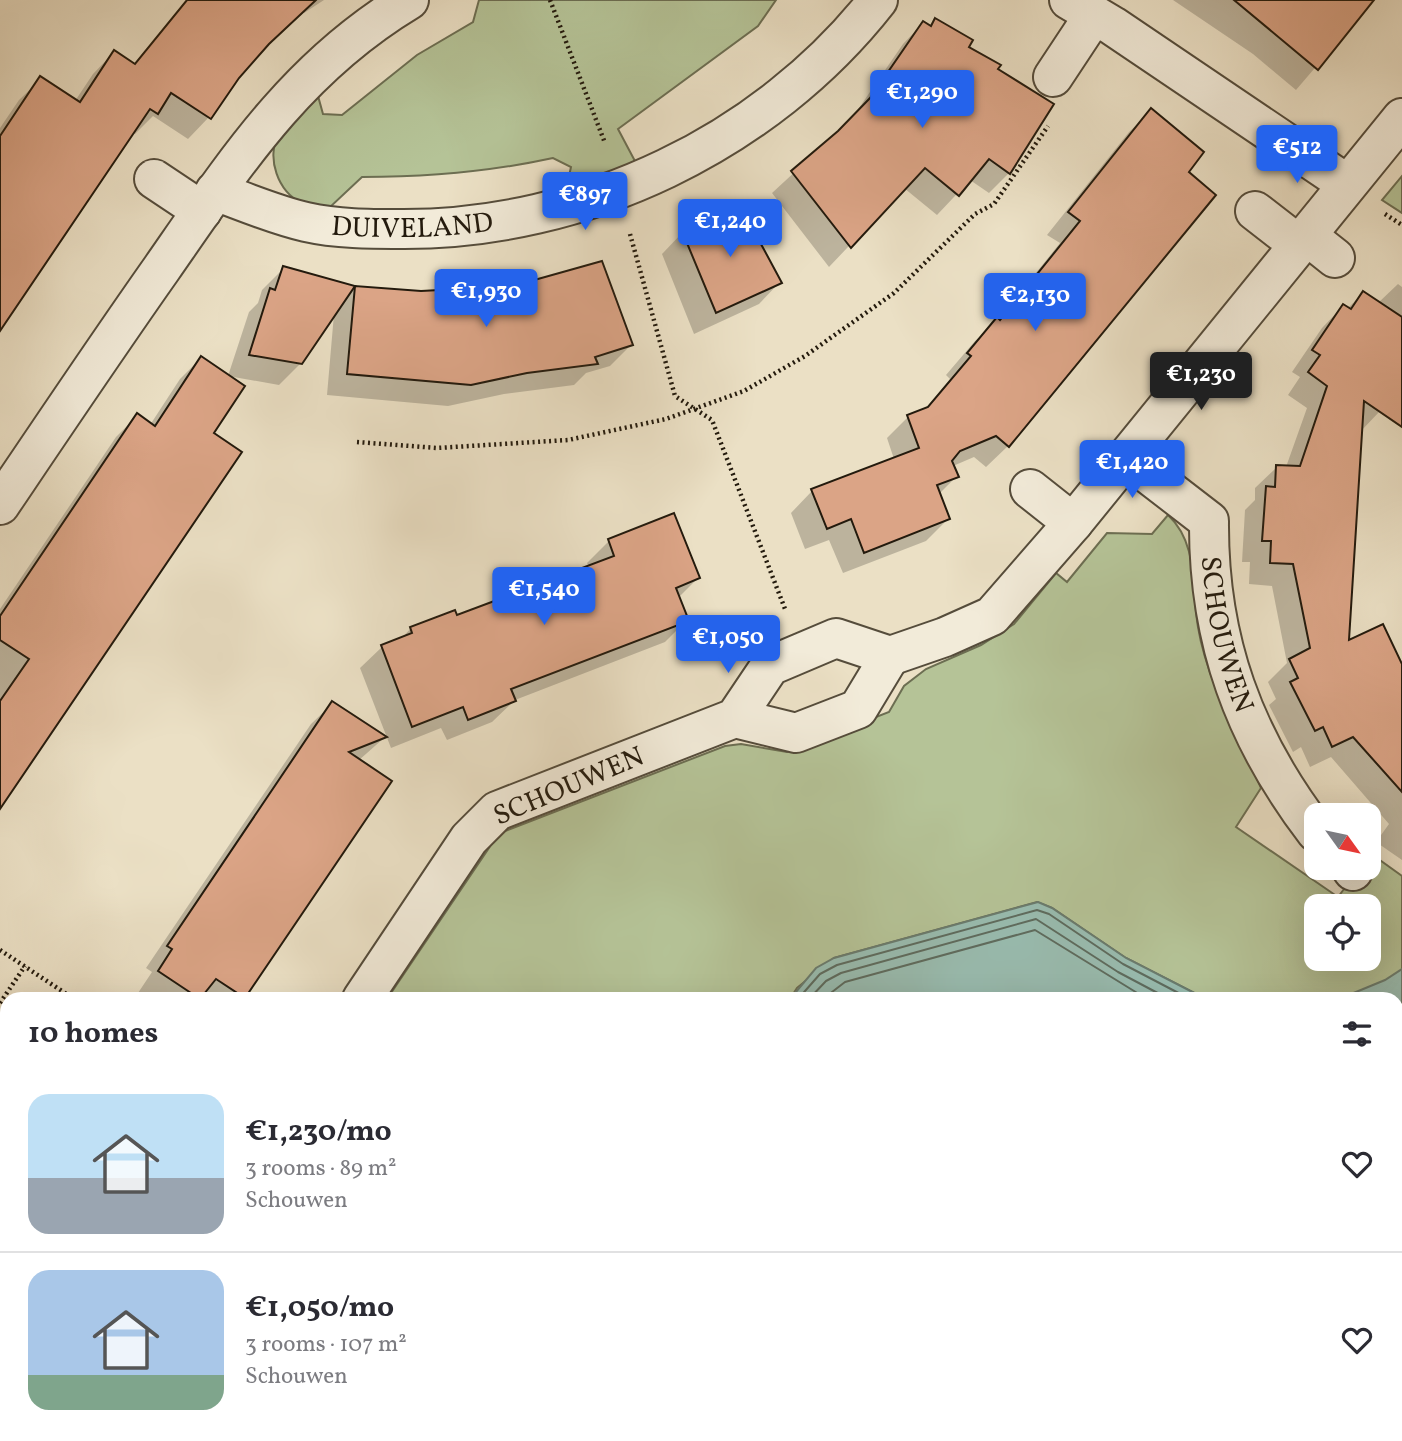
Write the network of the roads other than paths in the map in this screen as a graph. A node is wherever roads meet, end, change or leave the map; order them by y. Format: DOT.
graph roads {
  1 [pos="409,0"];
  2 [pos="878,0"];
  3 [pos="1081,8"];
  4 [pos="1053,77"];
  5 [pos="1402,118"];
  6 [pos="154,179"];
  7 [pos="1347,184"];
  8 [pos="209,201"];
  9 [pos="1255,211"];
  10 [pos="1302,240"];
  11 [pos="1335,258"];
  12 [pos="1126,457"];
  13 [pos="1030,489"];
  14 [pos="0,505"];
  15 [pos="1073,523"];
  16 [pos="890,656"];
  17 [pos="735,718"];
  18 [pos="1304,814"];
  19 [pos="367,992"];
  1 -- 8 [label="street"];
  2 -- 8 [label="street, DUIVELAND"];
  3 -- 4 [label="street"];
  3 -- 7 [label="street"];
  5 -- 7 [label="street"];
  6 -- 8 [label="street, DUIVELAND"];
  7 -- 10 [label="street"];
  8 -- 14 [label="street"];
  9 -- 10 [label="street"];
  10 -- 11 [label="street"];
  10 -- 12 [label="street"];
  12 -- 15 [label="street"];
  12 -- 18 [label="street, SCHOUWEN"];
  13 -- 15 [label="street"];
  15 -- 16 [label="street"];
  16 -- 17 [label="street"];
  16 -- 17 [label="street"];
  17 -- 19 [label="street, SCHOUWEN"];
}
